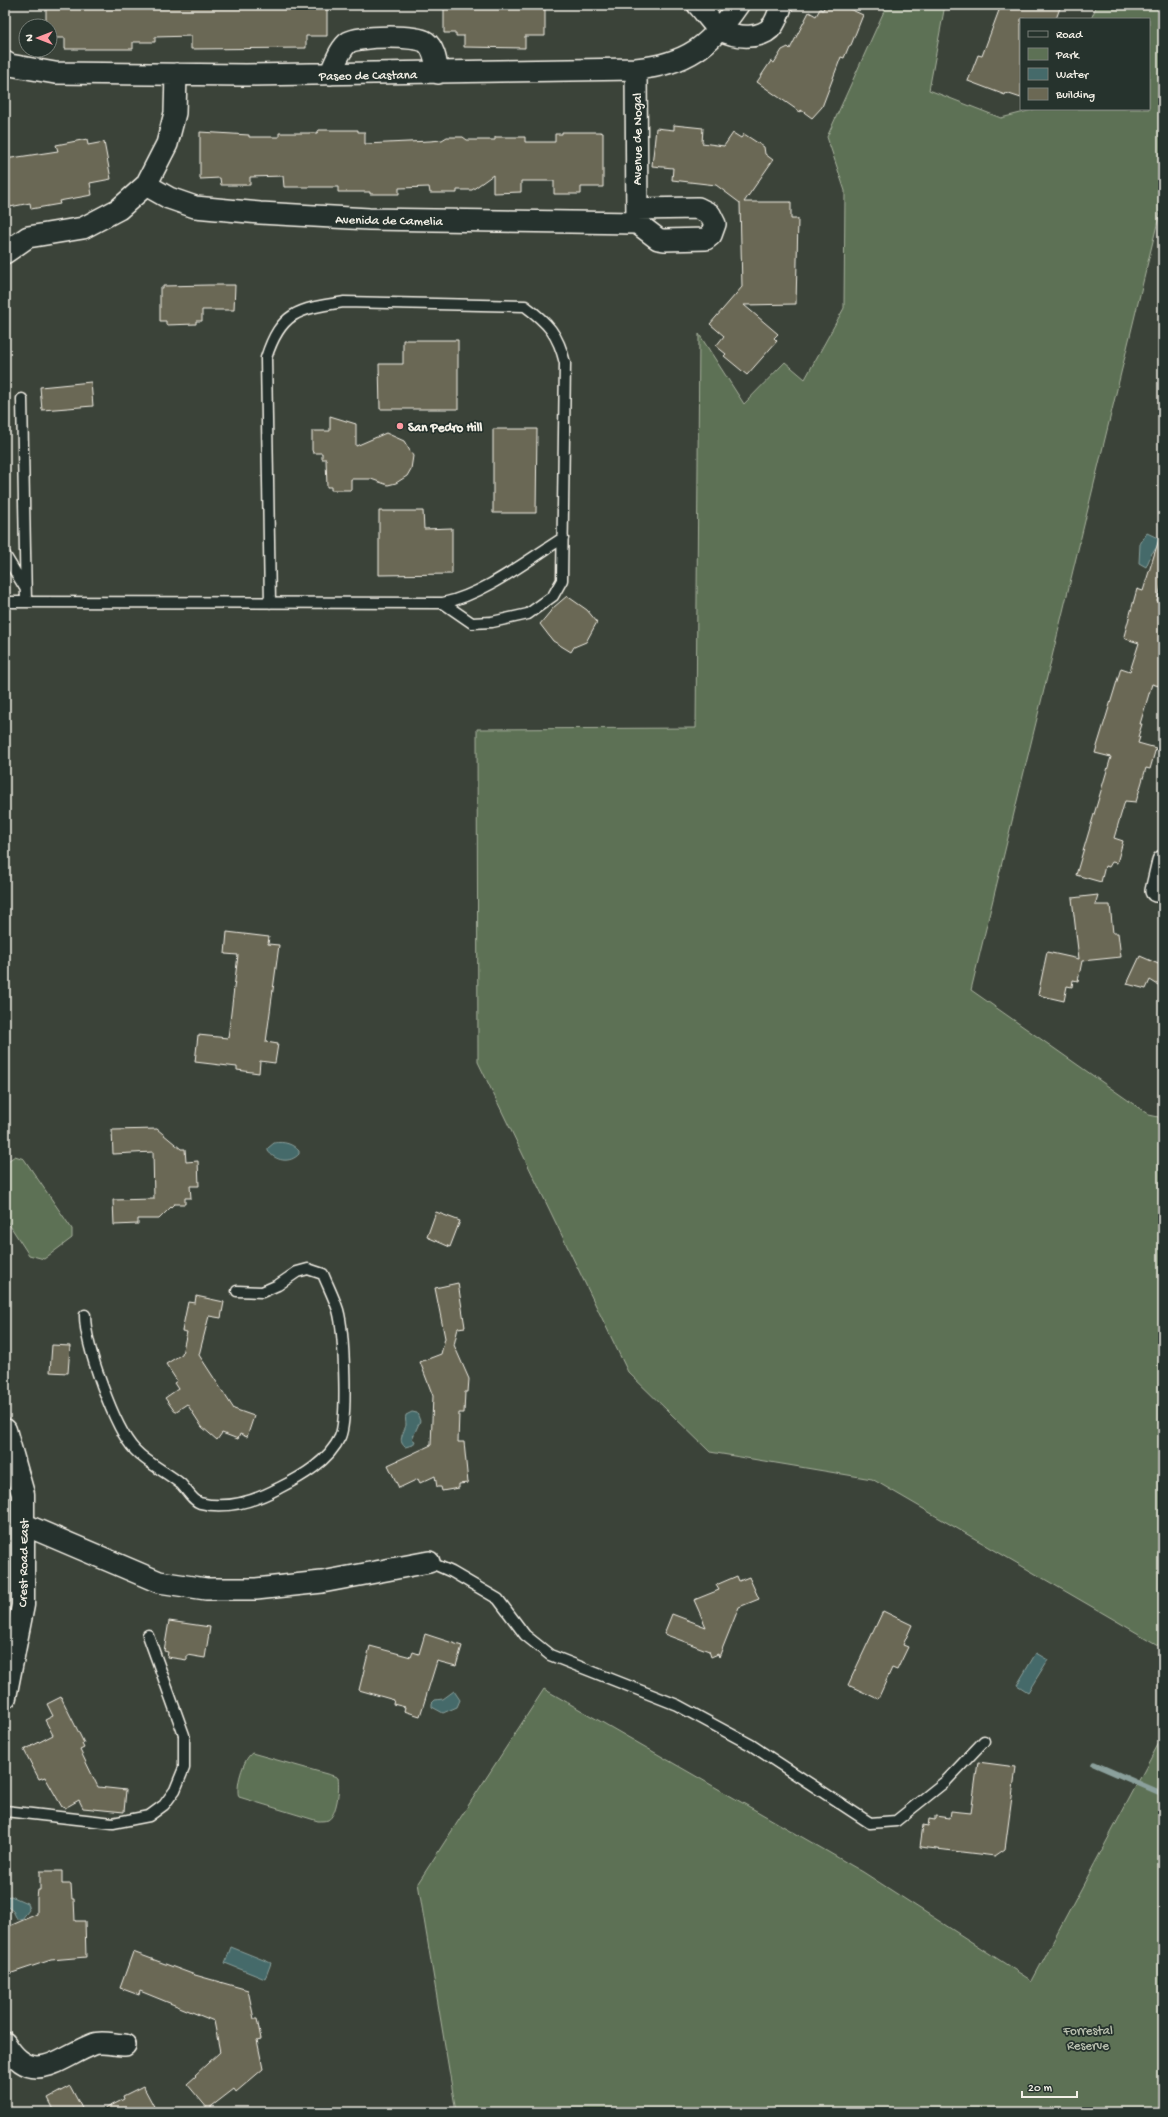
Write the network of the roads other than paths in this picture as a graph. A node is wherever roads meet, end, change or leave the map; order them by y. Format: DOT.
graph roads {
  1 [pos="698,5"];
  2 [pos="738,5"];
  3 [pos="782,5"];
  4 [pos="721,30"];
  5 [pos="5,62"];
  6 [pos="636,69"];
  7 [pos="438,73"];
  8 [pos="176,74"];
  9 [pos="330,74"];
  10 [pos="146,185"];
  11 [pos="637,216"];
  12 [pos="5,253"];
  13 [pos="22,399"];
  14 [pos="563,538"];
  15 [pos="5,555"];
  16 [pos="26,588"];
  17 [pos="5,602"];
  18 [pos="26,602"];
  19 [pos="270,603"];
  20 [pos="443,603"];
  21 [pos="1163,862"];
  22 [pos="1156,891"];
  23 [pos="237,1291"];
  24 [pos="85,1315"];
  25 [pos="5,1430"];
  26 [pos="23,1524"];
  27 [pos="429,1562"];
  28 [pos="148,1635"];
  29 [pos="5,1696"];
  30 [pos="984,1741"];
  31 [pos="5,1811"];
  32 [pos="5,2043"];
  33 [pos="125,2045"];
  1 -- 4 [label="street"];
  2 -- 4 [label="street, Paseo de Castana"];
  3 -- 4 [label="street"];
  4 -- 6 [label="street, Paseo de Castana"];
  5 -- 8 [label="street, Paseo de Castana"];
  6 -- 7 [label="street, Paseo de Castana"];
  6 -- 11 [label="street, Avenue de Nogal"];
  7 -- 9 [label="street, Paseo de Castana"];
  7 -- 9 [label="street"];
  8 -- 9 [label="street, Paseo de Castana"];
  8 -- 10 [label="street"];
  10 -- 11 [label="street, Avenida de Camelia"];
  10 -- 12 [label="street"];
  13 -- 16 [label="lane"];
  14 -- 19 [label="lane"];
  14 -- 20 [label="lane"];
  14 -- 20 [label="lane"];
  15 -- 16 [label="lane"];
  16 -- 18 [label="lane"];
  17 -- 18 [label="lane"];
  18 -- 19 [label="lane"];
  19 -- 20 [label="lane"];
  21 -- 22 [label="street"];
  23 -- 24 [label="lane"];
  25 -- 26 [label="street, Crest Road East"];
  26 -- 27 [label="street"];
  26 -- 29 [label="street, Crest Road East"];
  27 -- 30 [label="lane"];
  28 -- 31 [label="lane"];
  32 -- 33 [label="street"];
}
